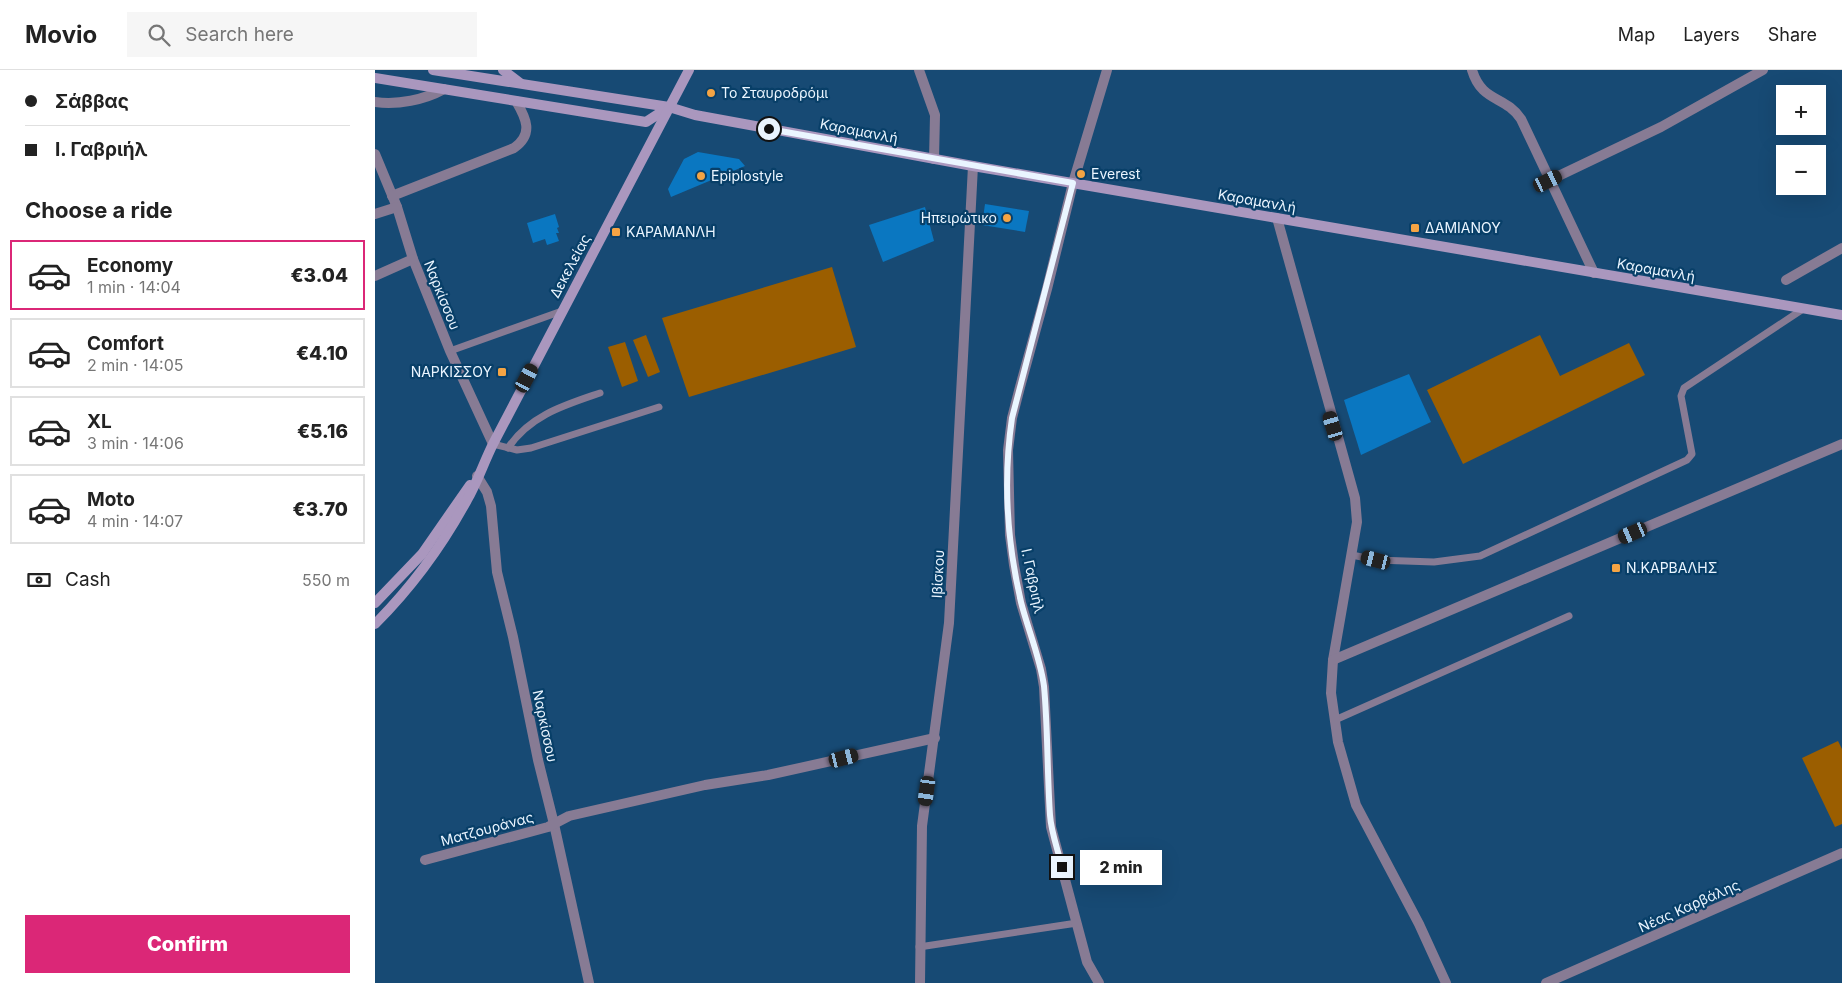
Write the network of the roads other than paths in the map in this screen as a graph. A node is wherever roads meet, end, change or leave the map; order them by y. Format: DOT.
graph roads {
  1 [pos="439,70"];
  2 [pos="503,70"];
  3 [pos="689,70"];
  4 [pos="919,70"];
  5 [pos="1107,70"];
  6 [pos="1472,70"];
  7 [pos="1763,70"];
  8 [pos="375,78"];
  9 [pos="521,84"];
  10 [pos="444,89"];
  11 [pos="516,101"];
  12 [pos="375,102"];
  13 [pos="669,107"];
  14 [pos="375,154"];
  15 [pos="934,159"];
  16 [pos="973,166"];
  17 [pos="379,177"];
  18 [pos="1548,181"];
  19 [pos="1073,183"];
  20 [pos="392,196"];
  21 [pos="397,207"];
  22 [pos="375,214"];
  23 [pos="1277,218"];
  24 [pos="1842,248"];
  25 [pos="413,259"];
  26 [pos="1594,273"];
  27 [pos="375,276"];
  28 [pos="1786,280"];
  29 [pos="1803,309"];
  30 [pos="562,311"];
  31 [pos="1842,316"];
  32 [pos="450,351"];
  33 [pos="600,393"];
  34 [pos="659,407"];
  35 [pos="493,444"];
  36 [pos="1842,444"];
  37 [pos="508,448"];
  38 [pos="477,476"];
  39 [pos="1352,555"];
  40 [pos="385,593"];
  41 [pos="375,597"];
  42 [pos="375,603"];
  43 [pos="1569,616"];
  44 [pos="375,624"];
  45 [pos="1333,660"];
  46 [pos="1335,720"];
  47 [pos="935,738"];
  48 [pos="554,824"];
  49 [pos="1842,854"];
  50 [pos="425,860"];
  51 [pos="1077,923"];
  52 [pos="919,947"];
  53 [pos="589,983"];
  54 [pos="920,983"];
  55 [pos="1099,983"];
  56 [pos="1446,983"];
  57 [pos="1547,983"];
  1 -- 9 [label="main road, Καραμανλή"];
  2 -- 9 [label="main road"];
  3 -- 13 [label="main road, Δεκελείας"];
  4 -- 15 [label="street"];
  5 -- 19 [label="street, Ι. Γαβριήλ"];
  6 -- 18 [label="street"];
  7 -- 18 [label="street"];
  8 -- 10 [label="main road"];
  9 -- 13 [label="main road, Καραμανλή"];
  10 -- 11 [label="main road"];
  10 -- 12 [label="street"];
  11 -- 13 [label="main road"];
  11 -- 20 [label="street"];
  13 -- 15 [label="main road, Καραμανλή"];
  13 -- 30 [label="main road, Δεκελείας"];
  14 -- 17 [label="street, Ναρκίσσου"];
  15 -- 16 [label="main road, Καραμανλή"];
  16 -- 19 [label="main road, Καραμανλή"];
  16 -- 47 [label="street, Ιβίσκου"];
  17 -- 20 [label="street, Ναρκίσσου"];
  18 -- 26 [label="street"];
  19 -- 23 [label="main road, Καραμανλή"];
  19 -- 51 [label="street, Ι. Γαβριήλ"];
  20 -- 21 [label="street, Ναρκίσσου"];
  21 -- 22 [label="street"];
  21 -- 25 [label="street, Ναρκίσσου"];
  23 -- 26 [label="main road, Καραμανλή"];
  23 -- 39 [label="street"];
  24 -- 28 [label="street"];
  25 -- 27 [label="street"];
  25 -- 32 [label="street, Ναρκίσσου"];
  26 -- 29 [label="main road, Καραμανλή"];
  29 -- 31 [label="main road, Καραμανλή"];
  29 -- 39 [label="lane"];
  30 -- 32 [label="lane"];
  30 -- 35 [label="main road, Δεκελείας"];
  32 -- 35 [label="street, Ναρκίσσου"];
  33 -- 37 [label="lane"];
  34 -- 37 [label="lane"];
  35 -- 37 [label="lane"];
  35 -- 38 [label="main road, Δεκελείας"];
  36 -- 45 [label="street"];
  38 -- 40 [label="main road, Δεκελείας"];
  38 -- 44 [label="main road, Δεκελείας"];
  38 -- 48 [label="street, Ναρκίσσου"];
  39 -- 45 [label="street"];
  40 -- 41 [label="street"];
  40 -- 42 [label="main road, Δεκελείας"];
  43 -- 46 [label="lane"];
  45 -- 46 [label="street"];
  46 -- 56 [label="street"];
  47 -- 48 [label="street, Ματζουράνας"];
  47 -- 52 [label="street, Ιβίσκου"];
  48 -- 50 [label="street, Ματζουράνας"];
  48 -- 53 [label="street, Ναρκίσσου"];
  49 -- 57 [label="street, Νέας Καρβάλης"];
  51 -- 52 [label="lane"];
  51 -- 55 [label="street, Ι. Γαβριήλ"];
  52 -- 54 [label="street, Ιβίσκου"];
}
